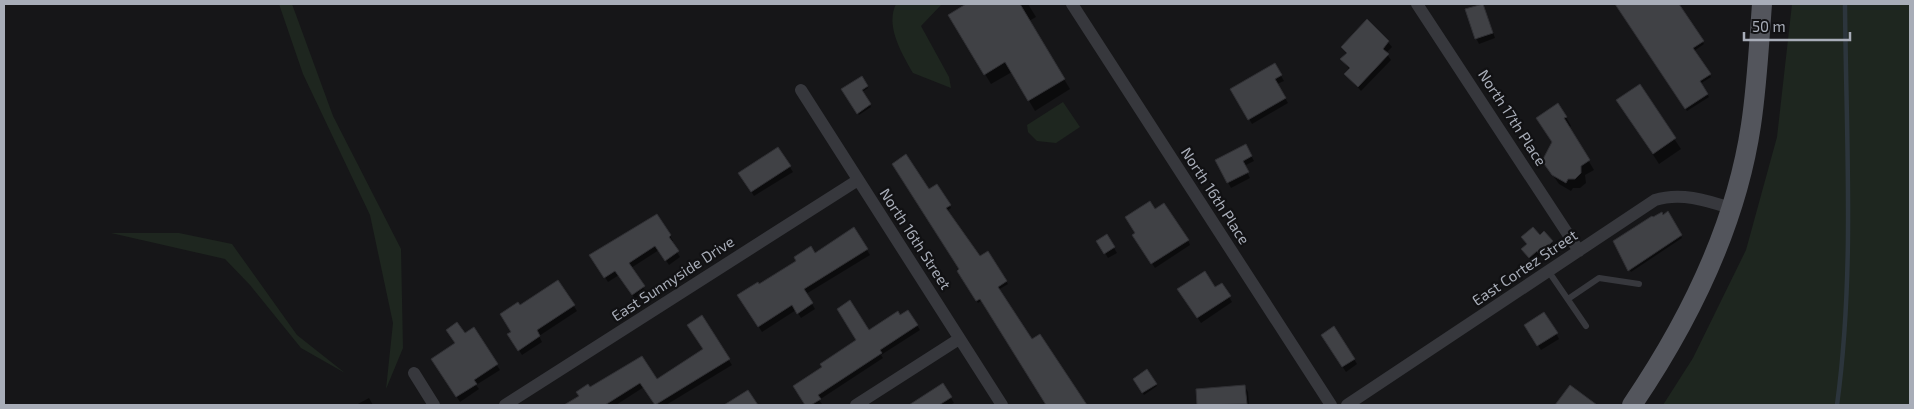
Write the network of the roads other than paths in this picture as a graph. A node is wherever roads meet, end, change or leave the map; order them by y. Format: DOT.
graph roads {
  1 [pos="1072,4"];
  2 [pos="1417,4"];
  3 [pos="1762,4"];
  4 [pos="801,90"];
  5 [pos="858,180"];
  6 [pos="1730,208"];
  7 [pos="1579,251"];
  8 [pos="1549,272"];
  9 [pos="1639,284"];
  10 [pos="1568,299"];
  11 [pos="1586,326"];
  12 [pos="959,339"];
  13 [pos="414,374"];
  14 [pos="434,405"];
  15 [pos="505,405"];
  16 [pos="856,405"];
  17 [pos="1002,405"];
  18 [pos="1330,405"];
  19 [pos="1347,405"];
  20 [pos="1632,405"];
  1 -- 18 [label="street, North 16th Place"];
  2 -- 7 [label="street, North 17th Place"];
  3 -- 6 [label="main road"];
  4 -- 5 [label="street, North 16th Street"];
  5 -- 12 [label="street, North 16th Street"];
  5 -- 15 [label="street, East Sunnyside Drive"];
  6 -- 7 [label="street, East Cortez Street"];
  6 -- 20 [label="main road"];
  7 -- 8 [label="street, East Cortez Street"];
  8 -- 10 [label="lane"];
  8 -- 19 [label="street, East Cortez Street"];
  9 -- 10 [label="lane"];
  10 -- 11 [label="lane"];
  12 -- 16 [label="street"];
  12 -- 17 [label="street, North 16th Street"];
  13 -- 14 [label="street"];
}
